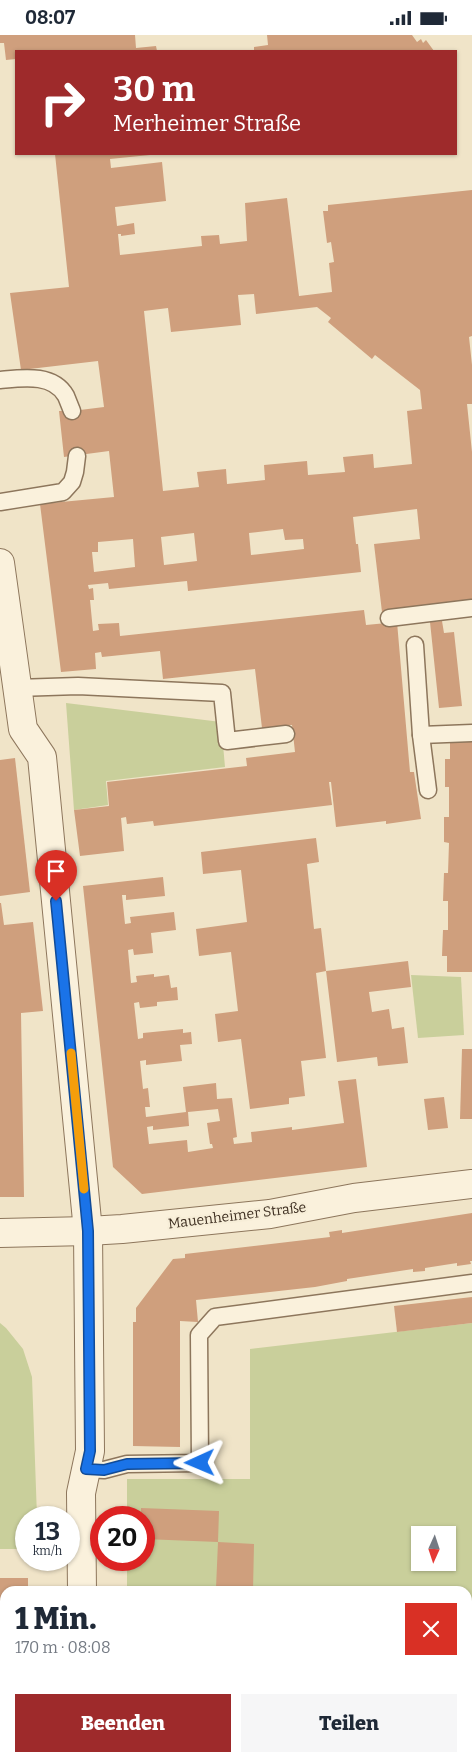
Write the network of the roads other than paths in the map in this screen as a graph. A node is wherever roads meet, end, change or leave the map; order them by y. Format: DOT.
graph roads {
  1 [pos="0,380"];
  2 [pos="72,411"];
  3 [pos="76,456"];
  4 [pos="0,502"];
  5 [pos="0,563"];
  6 [pos="472,608"];
  7 [pos="389,618"];
  8 [pos="415,645"];
  9 [pos="17,688"];
  10 [pos="472,733"];
  11 [pos="286,734"];
  12 [pos="421,735"];
  13 [pos="428,790"];
  14 [pos="472,1184"];
  15 [pos="88,1231"];
  16 [pos="0,1233"];
  17 [pos="472,1283"];
  18 [pos="86,1469"];
  19 [pos="82,1586"];
  1 -- 2 [label="lane"];
  3 -- 4 [label="lane"];
  5 -- 9 [label="street"];
  6 -- 7 [label="lane"];
  8 -- 12 [label="lane"];
  9 -- 11 [label="lane"];
  9 -- 15 [label="street"];
  10 -- 12 [label="lane"];
  12 -- 13 [label="lane"];
  14 -- 15 [label="street, Mauenheimer Straße"];
  15 -- 16 [label="street, Mauenheimer Straße"];
  15 -- 18 [label="street"];
  17 -- 18 [label="lane"];
  18 -- 19 [label="street"];
}
